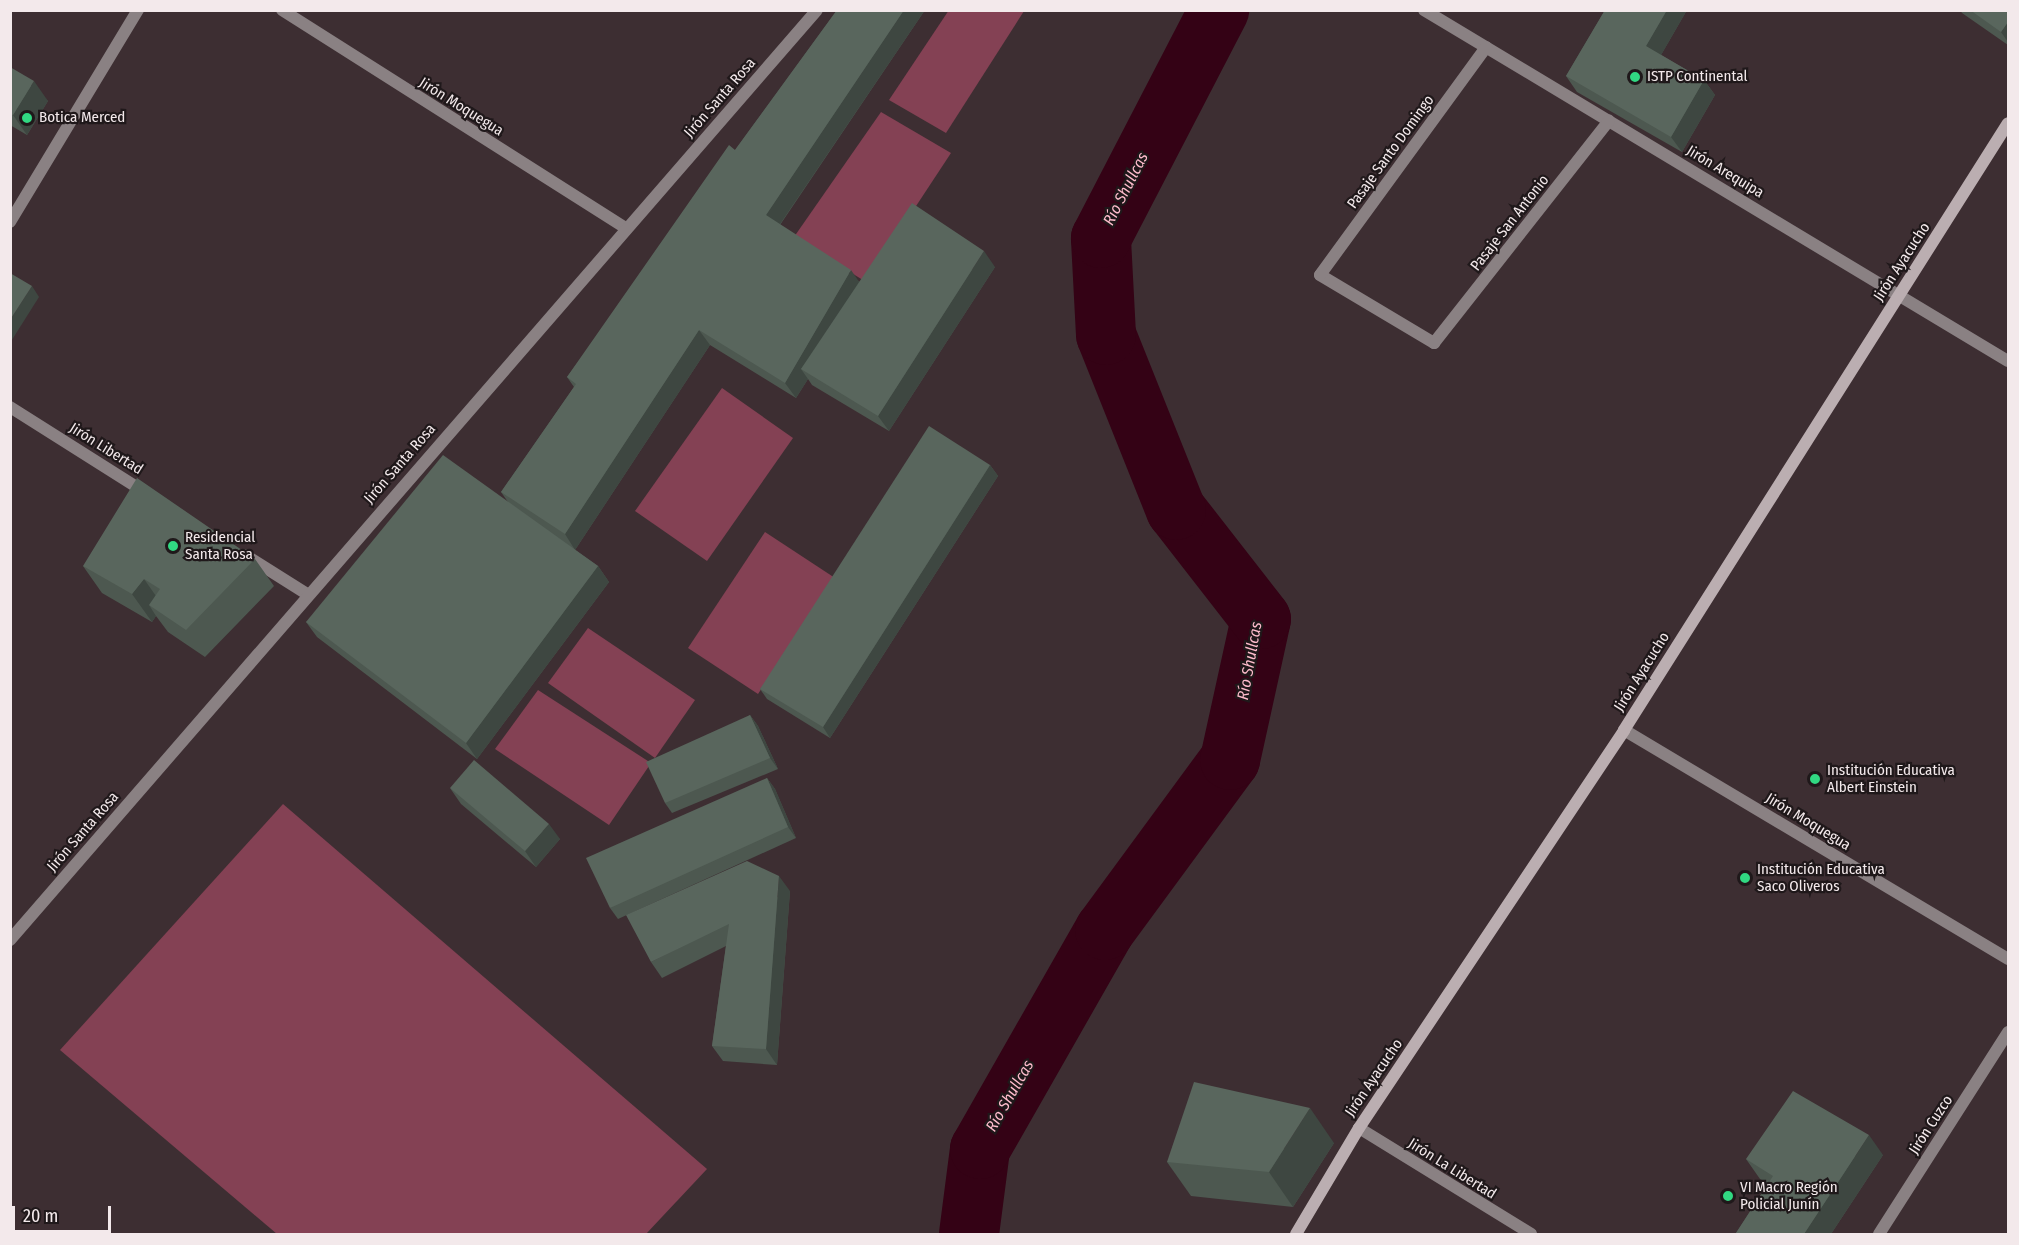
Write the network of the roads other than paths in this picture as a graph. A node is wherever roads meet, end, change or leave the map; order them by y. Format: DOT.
graph roads {
  1 [pos="138,10"];
  2 [pos="282,10"];
  3 [pos="817,10"];
  4 [pos="1424,10"];
  5 [pos="1486,47"];
  6 [pos="1609,121"];
  7 [pos="2008,123"];
  8 [pos="10,222"];
  9 [pos="625,228"];
  10 [pos="1899,294"];
  11 [pos="1434,343"];
  12 [pos="2008,362"];
  13 [pos="10,406"];
  14 [pos="159,500"];
  15 [pos="238,550"];
  16 [pos="307,594"];
  17 [pos="1624,730"];
  18 [pos="10,940"];
  19 [pos="2008,959"];
  20 [pos="2008,1032"];
  21 [pos="1359,1128"];
  22 [pos="1296,1234"];
  23 [pos="1531,1234"];
  24 [pos="1879,1234"];
  1 -- 8 [label="street"];
  2 -- 9 [label="street, Jirón Moquegua"];
  3 -- 9 [label="street, Jirón Santa Rosa"];
  4 -- 5 [label="street, Jirón Arequipa"];
  5 -- 6 [label="street, Jirón Arequipa"];
  5 -- 11 [label="street, Pasaje Santo Domingo"];
  6 -- 10 [label="street, Jirón Arequipa"];
  6 -- 11 [label="street, Pasaje San Antonio"];
  7 -- 10 [label="street, Jirón Ayacucho"];
  9 -- 16 [label="street, Jirón Santa Rosa"];
  10 -- 12 [label="street, Jirón Arequipa"];
  10 -- 17 [label="street, Jirón Ayacucho"];
  13 -- 14 [label="street, Jirón Libertad"];
  15 -- 16 [label="street"];
  16 -- 18 [label="street, Jirón Santa Rosa"];
  17 -- 19 [label="street, Jirón Moquegua"];
  17 -- 21 [label="street, Jirón Ayacucho"];
  20 -- 24 [label="street, Jirón Cuzco"];
  21 -- 22 [label="street, Jirón Ayacucho"];
  21 -- 23 [label="street, Jirón La Libertad"];
}
